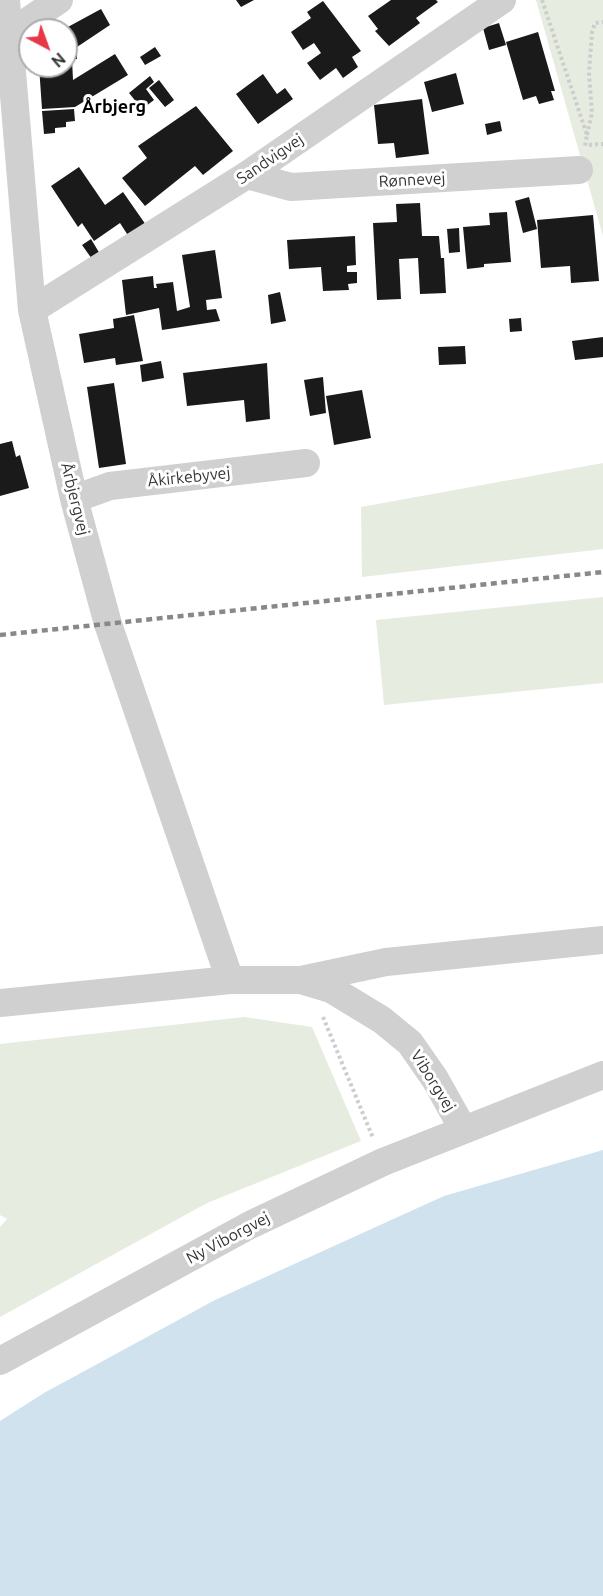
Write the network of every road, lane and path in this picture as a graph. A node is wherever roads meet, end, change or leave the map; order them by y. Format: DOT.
graph roads {
  1 [pos="6,0"];
  2 [pos="59,0"];
  3 [pos="502,0"];
  4 [pos="542,0"];
  5 [pos="603,22"];
  6 [pos="9,34"];
  7 [pos="587,135"];
  8 [pos="603,144"];
  9 [pos="582,157"];
  10 [pos="247,174"];
  11 [pos="32,310"];
  12 [pos="306,463"];
  13 [pos="74,500"];
  14 [pos="603,940"];
  15 [pos="230,980"];
  16 [pos="301,980"];
  17 [pos="0,1003"];
  18 [pos="603,1075"];
  19 [pos="463,1129"];
  20 [pos="0,1361"];
  1 -- 6 [label="street, Årbjergvej"];
  2 -- 6 [label="street"];
  3 -- 10 [label="street, Sandvigvej"];
  4 -- 7 [label="path"];
  5 -- 7 [label="path"];
  6 -- 11 [label="street, Årbjergvej"];
  7 -- 9 [label="path"];
  8 -- 9 [label="path"];
  9 -- 10 [label="street, Rønnevej"];
  10 -- 11 [label="street, Sandvigvej"];
  11 -- 13 [label="street, Årbjergvej"];
  12 -- 13 [label="street, Åkirkebyvej"];
  13 -- 15 [label="street, Årbjergvej"];
  14 -- 16 [label="street, Viborgvej"];
  15 -- 16 [label="street, Viborgvej"];
  15 -- 17 [label="street, Viborgvej"];
  16 -- 19 [label="street, Viborgvej"];
  18 -- 19 [label="street, Viborgvej"];
  19 -- 20 [label="street, Ny Viborgvej"];
}
